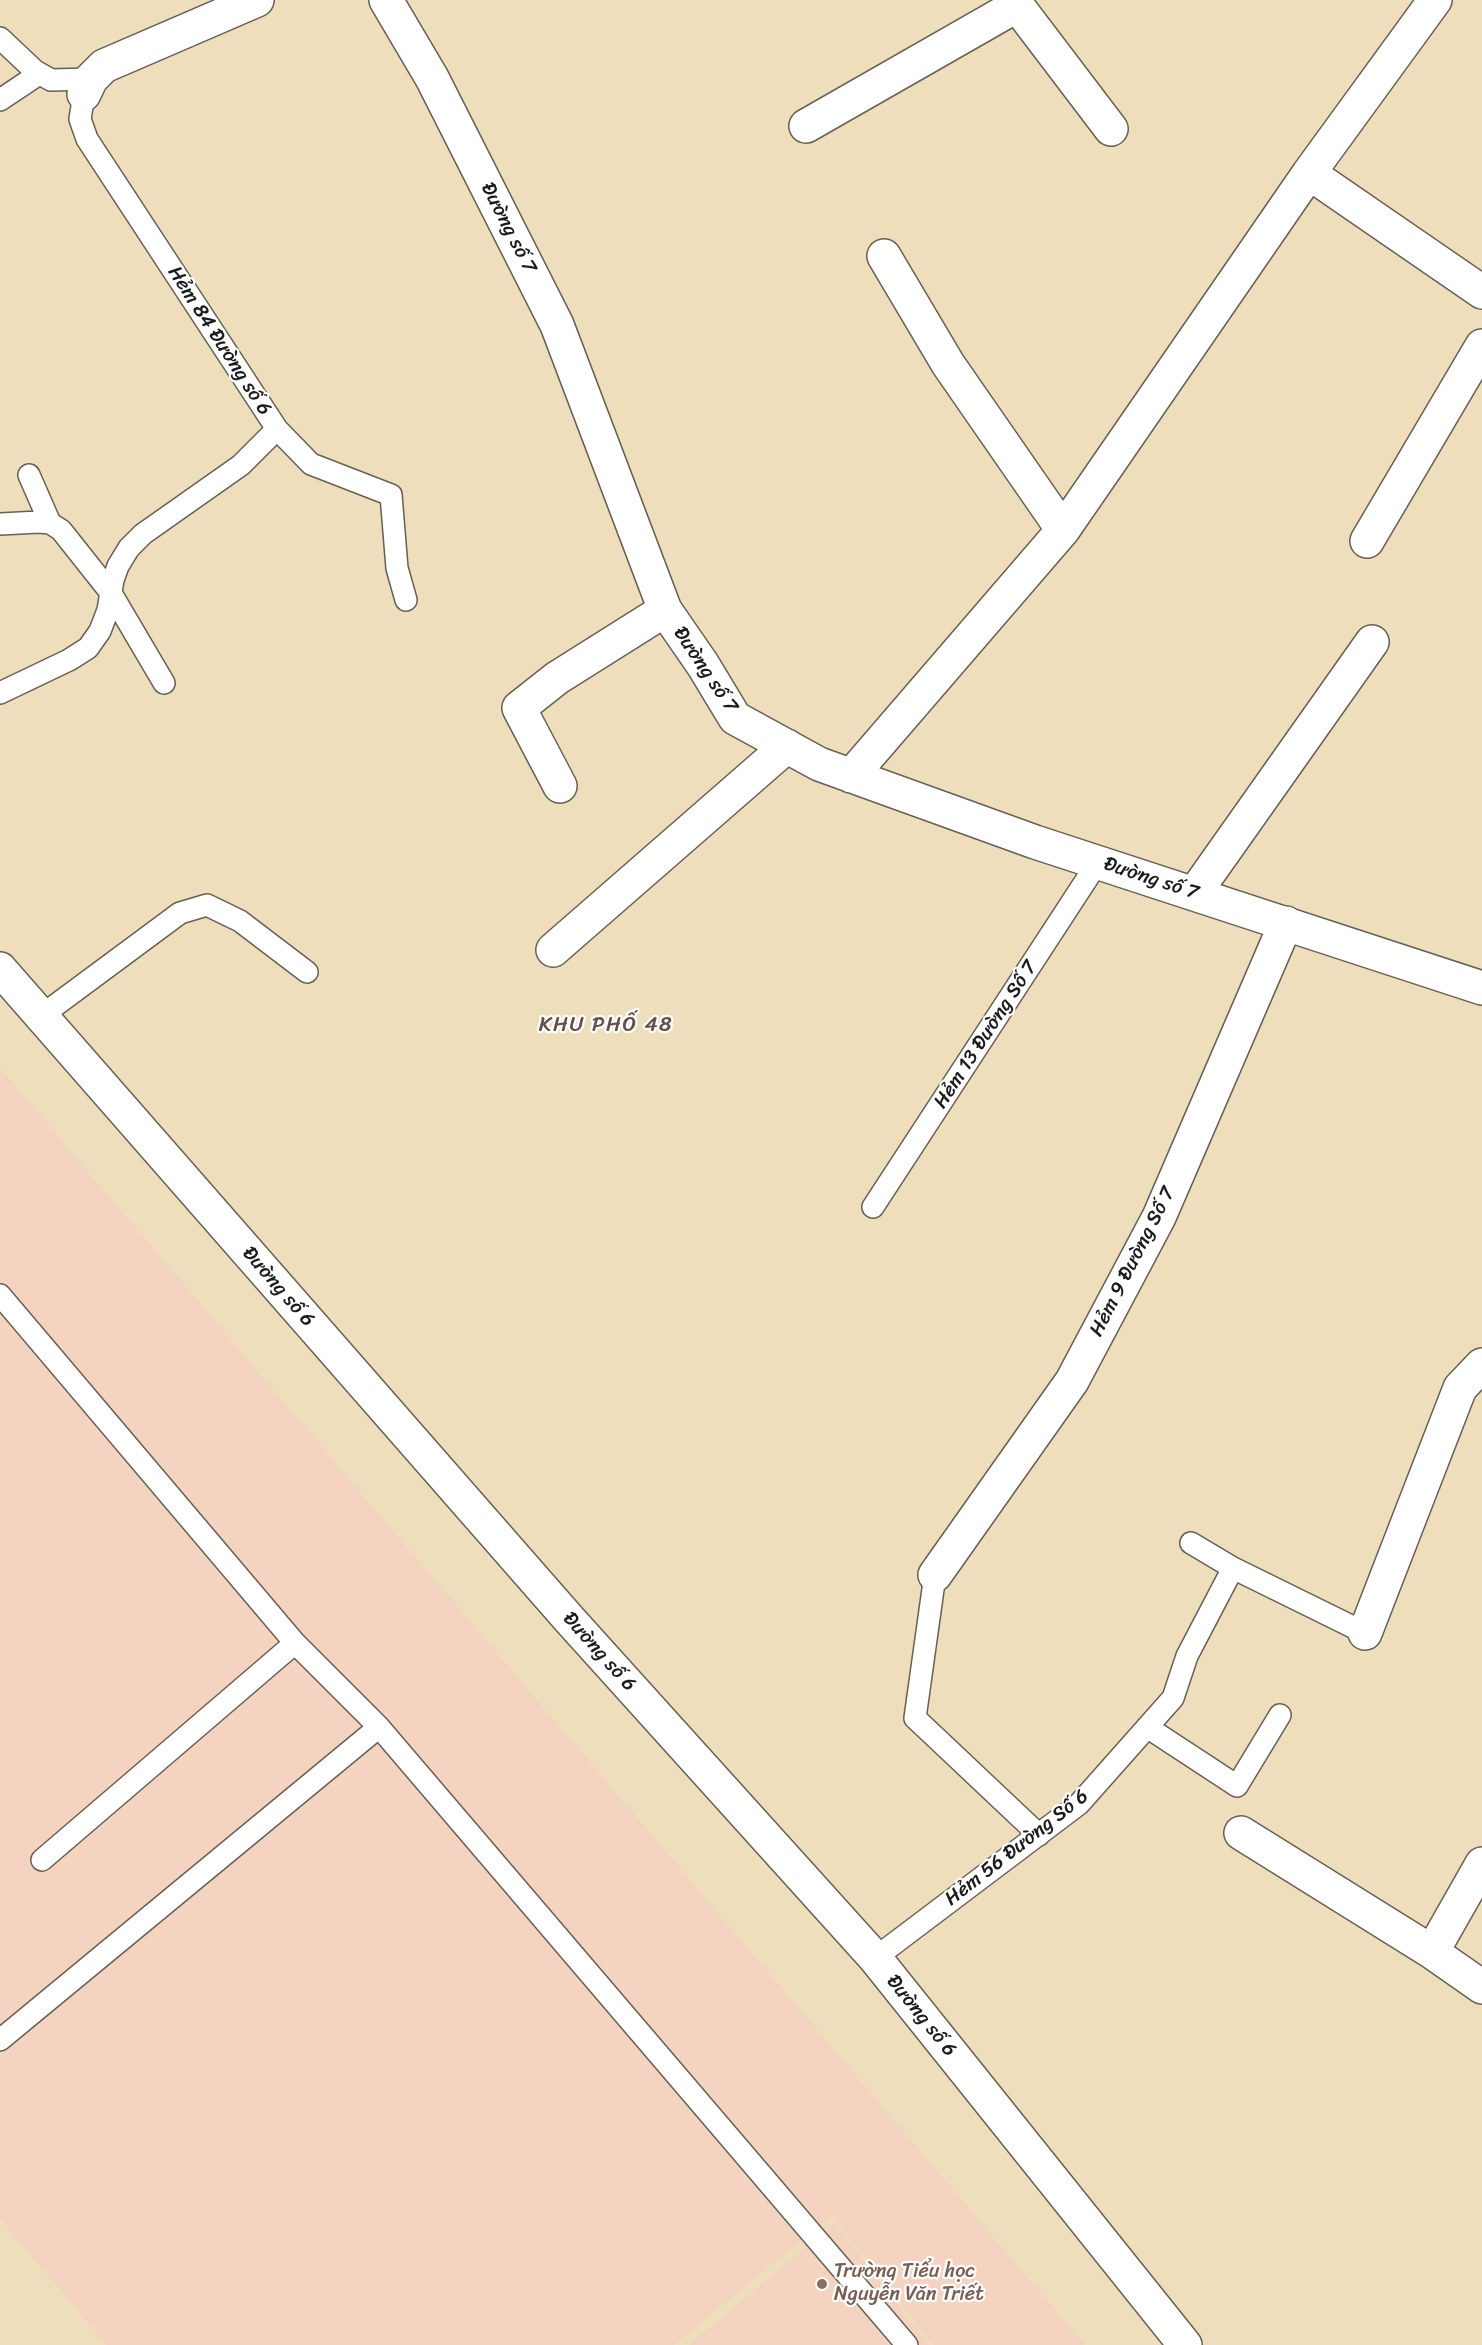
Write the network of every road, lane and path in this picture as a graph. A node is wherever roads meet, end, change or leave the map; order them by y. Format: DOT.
graph roads {
  1 [pos="257,0"];
  2 [pos="386,0"];
  3 [pos="1435,0"];
  4 [pos="1014,3"];
  5 [pos="0,38"];
  6 [pos="39,74"];
  7 [pos="87,86"];
  8 [pos="0,100"];
  9 [pos="806,126"];
  10 [pos="1111,129"];
  11 [pos="1309,173"];
  12 [pos="884,256"];
  13 [pos="1481,287"];
  14 [pos="1482,346"];
  15 [pos="277,429"];
  16 [pos="29,475"];
  17 [pos="50,523"];
  18 [pos="0,524"];
  19 [pos="1063,530"];
  20 [pos="1367,541"];
  21 [pos="111,593"];
  22 [pos="406,600"];
  23 [pos="664,610"];
  24 [pos="1372,642"];
  25 [pos="164,683"];
  26 [pos="0,693"];
  27 [pos="787,746"];
  28 [pos="852,776"];
  29 [pos="560,786"];
  30 [pos="1098,862"];
  31 [pos="1194,894"];
  32 [pos="1286,923"];
  33 [pos="553,950"];
  34 [pos="0,969"];
  35 [pos="307,972"];
  36 [pos="1482,988"];
  37 [pos="41,1016"];
  38 [pos="873,1207"];
  39 [pos="0,1295"];
  40 [pos="1482,1365"];
  41 [pos="1191,1543"];
  42 [pos="1233,1568"];
  43 [pos="935,1575"];
  44 [pos="1365,1633"];
  45 [pos="295,1643"];
  46 [pos="1280,1715"];
  47 [pos="379,1727"];
  48 [pos="1147,1727"];
  49 [pos="1241,1833"];
  50 [pos="1039,1835"];
  51 [pos="42,1860"];
  52 [pos="1482,1864"];
  53 [pos="1432,1952"];
  54 [pos="875,1958"];
  55 [pos="1482,1987"];
  56 [pos="0,2040"];
  57 [pos="907,2345"];
  58 [pos="1185,2345"];
  1 -- 7 [label="street"];
  2 -- 23 [label="street, Đường số 7"];
  3 -- 11 [label="street"];
  4 -- 9 [label="street"];
  4 -- 10 [label="street"];
  5 -- 6 [label="lane"];
  6 -- 7 [label="lane"];
  6 -- 8 [label="lane"];
  7 -- 15 [label="lane, Hẻm 84 Đường số 6"];
  11 -- 13 [label="street"];
  11 -- 19 [label="street"];
  12 -- 19 [label="street"];
  14 -- 20 [label="street"];
  15 -- 21 [label="lane, Hẻm 84 Đường số 6"];
  15 -- 22 [label="lane"];
  16 -- 17 [label="lane"];
  17 -- 18 [label="lane"];
  17 -- 21 [label="lane"];
  19 -- 28 [label="street"];
  21 -- 25 [label="lane"];
  21 -- 26 [label="lane, Hẻm 84 Đường số 6"];
  23 -- 27 [label="street, Đường số 7"];
  23 -- 29 [label="street"];
  24 -- 31 [label="street"];
  27 -- 28 [label="street, Đường số 7"];
  27 -- 33 [label="street"];
  28 -- 30 [label="street, Đường số 7"];
  30 -- 31 [label="street, Đường số 7"];
  30 -- 38 [label="lane, Hẻm 13 Đường Số 7"];
  31 -- 32 [label="street, Đường số 7"];
  32 -- 36 [label="street, Đường số 7"];
  32 -- 43 [label="street, Hẻm 9 Đường Số 7"];
  34 -- 37 [label="street, Đường số 6"];
  35 -- 37 [label="lane"];
  37 -- 54 [label="street, Đường số 6"];
  39 -- 45 [label="lane"];
  40 -- 44 [label="street"];
  41 -- 42 [label="lane"];
  42 -- 44 [label="lane"];
  42 -- 48 [label="lane, Hẻm 56 Đường Số 6"];
  43 -- 50 [label="lane"];
  45 -- 47 [label="lane"];
  45 -- 51 [label="lane"];
  46 -- 48 [label="lane"];
  47 -- 56 [label="lane"];
  47 -- 57 [label="lane"];
  48 -- 50 [label="lane, Hẻm 56 Đường Số 6"];
  49 -- 53 [label="street"];
  50 -- 54 [label="lane, Hẻm 56 Đường Số 6"];
  52 -- 53 [label="street"];
  53 -- 55 [label="street"];
  54 -- 58 [label="street, Đường số 6"];
}
